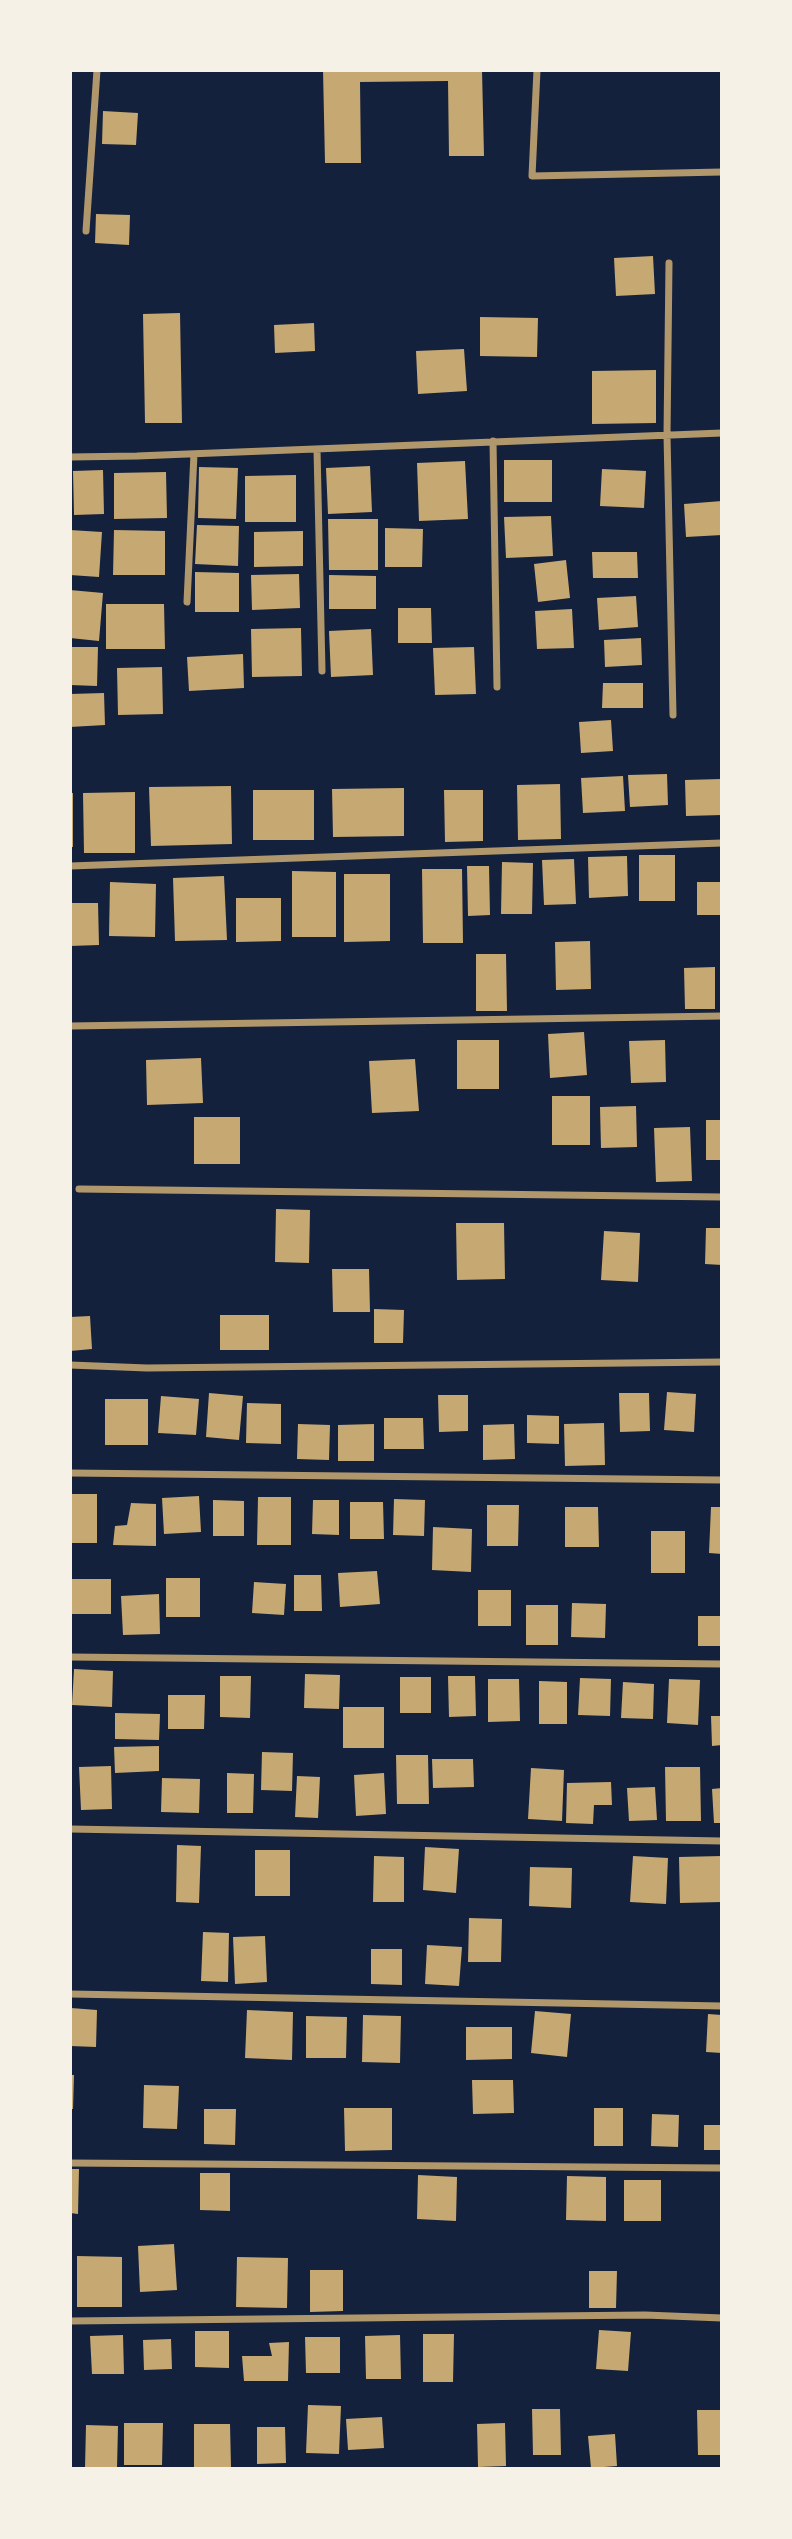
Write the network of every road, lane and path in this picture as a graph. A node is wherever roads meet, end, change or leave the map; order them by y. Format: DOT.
graph roads {
  1 [pos="97,70"];
  2 [pos="537,70"];
  3 [pos="722,172"];
  4 [pos="86,231"];
  5 [pos="669,262"];
  6 [pos="722,433"];
  7 [pos="667,435"];
  8 [pos="493,441"];
  9 [pos="317,449"];
  10 [pos="194,454"];
  11 [pos="70,457"];
  12 [pos="187,602"];
  13 [pos="322,671"];
  14 [pos="497,687"];
  15 [pos="673,715"];
  16 [pos="722,844"];
  17 [pos="70,866"];
  18 [pos="722,1016"];
  19 [pos="70,1026"];
  20 [pos="79,1189"];
  21 [pos="722,1197"];
  22 [pos="722,1362"];
  23 [pos="70,1365"];
  24 [pos="70,1473"];
  25 [pos="722,1480"];
  26 [pos="70,1657"];
  27 [pos="722,1664"];
  28 [pos="70,1829"];
  29 [pos="722,1841"];
  30 [pos="70,1994"];
  31 [pos="722,2006"];
  32 [pos="70,2163"];
  33 [pos="722,2168"];
  34 [pos="722,2318"];
  35 [pos="70,2321"];
  1 -- 4 [label="street"];
  2 -- 3 [label="street"];
  5 -- 7 [label="street"];
  6 -- 7 [label="street"];
  7 -- 8 [label="street"];
  7 -- 15 [label="street"];
  8 -- 9 [label="street"];
  8 -- 14 [label="street"];
  9 -- 10 [label="street"];
  9 -- 13 [label="street"];
  10 -- 11 [label="street"];
  10 -- 12 [label="street"];
  16 -- 17 [label="street"];
  18 -- 19 [label="street"];
  20 -- 21 [label="street"];
  22 -- 23 [label="street"];
  24 -- 25 [label="street"];
  26 -- 27 [label="street"];
  28 -- 29 [label="street"];
  30 -- 31 [label="street"];
  32 -- 33 [label="street"];
  34 -- 35 [label="street"];
}
